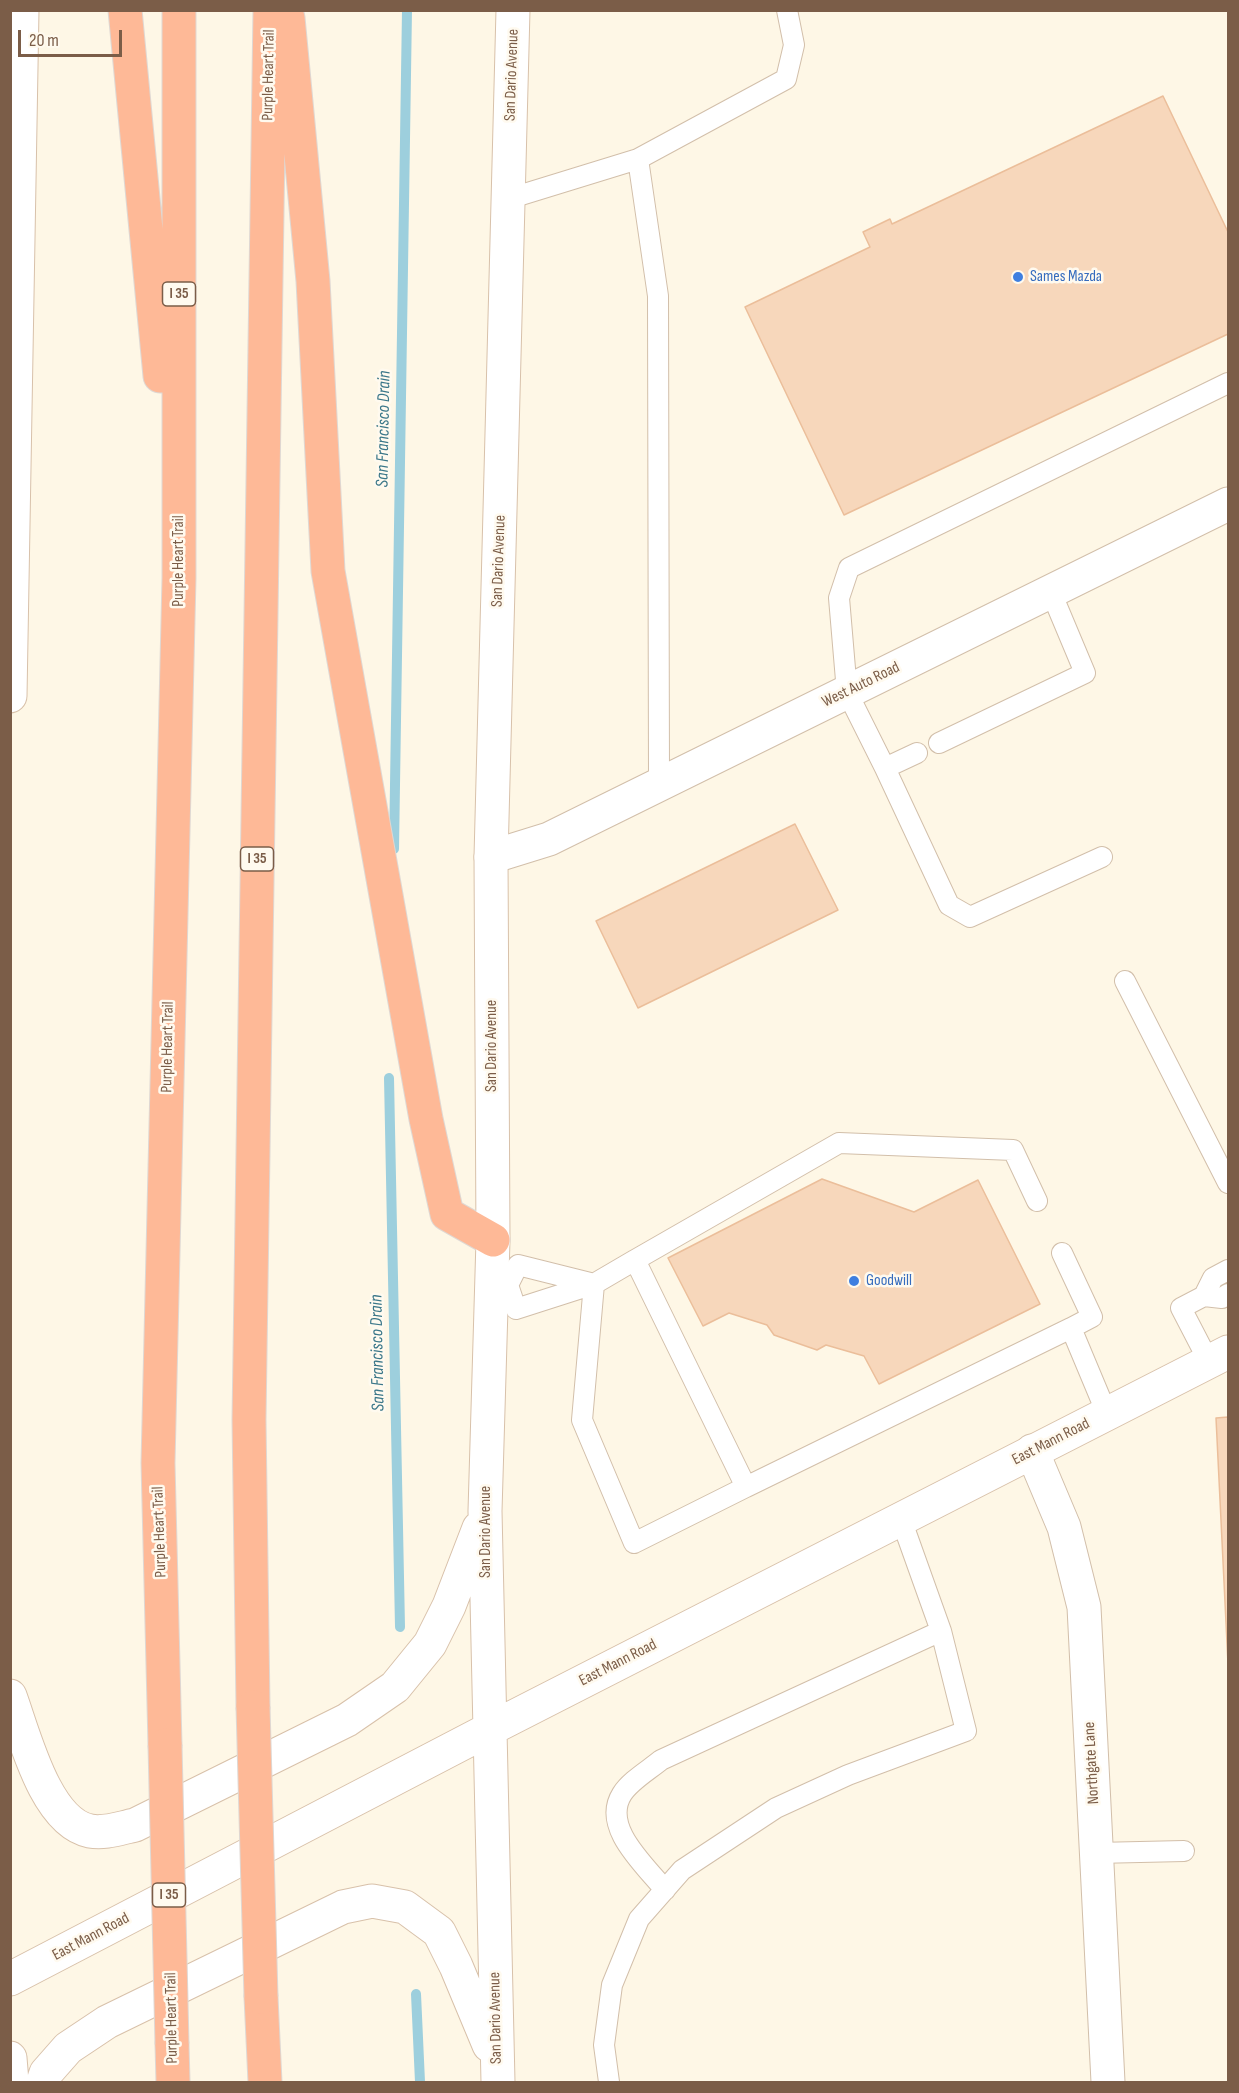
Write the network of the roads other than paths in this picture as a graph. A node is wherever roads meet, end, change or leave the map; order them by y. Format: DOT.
graph roads {
  1 [pos="22,10"];
  2 [pos="125,10"];
  3 [pos="179,10"];
  4 [pos="270,10"];
  5 [pos="288,10"];
  6 [pos="513,10"];
  7 [pos="787,10"];
  8 [pos="15,76"];
  9 [pos="638,159"];
  10 [pos="508,199"];
  11 [pos="15,223"];
  12 [pos="1228,383"];
  13 [pos="1228,504"];
  14 [pos="179,578"];
  15 [pos="1051,592"];
  16 [pos="11,619"];
  17 [pos="847,692"];
  18 [pos="10,696"];
  19 [pos="939,742"];
  20 [pos="917,753"];
  21 [pos="885,768"];
  22 [pos="659,785"];
  23 [pos="490,857"];
  24 [pos="1102,857"];
  25 [pos="1125,981"];
  26 [pos="1228,1182"];
  27 [pos="1037,1201"];
  28 [pos="493,1240"];
  29 [pos="1062,1253"];
  30 [pos="635,1260"];
  31 [pos="1228,1270"];
  32 [pos="594,1284"];
  33 [pos="500,1285"];
  34 [pos="1228,1294"];
  35 [pos="1204,1296"];
  36 [pos="1071,1328"];
  37 [pos="1219,1357"];
  38 [pos="1107,1414"];
  39 [pos="1032,1451"];
  40 [pos="746,1487"];
  41 [pos="485,1511"];
  42 [pos="901,1519"];
  43 [pos="941,1630"];
  44 [pos="10,1696"];
  45 [pos="488,1730"];
  46 [pos="1184,1851"];
  47 [pos="1096,1853"];
  48 [pos="665,1890"];
  49 [pos="10,1979"];
  50 [pos="10,2058"];
  51 [pos="497,2073"];
  52 [pos="12,2082"];
  53 [pos="43,2082"];
  54 [pos="173,2082"];
  55 [pos="265,2082"];
  56 [pos="609,2082"];
  57 [pos="1108,2082"];
  1 -- 8 [label="main road"];
  2 -- 14 [label="highway"];
  3 -- 14 [label="highway, Purple Heart Trail / I 35"];
  4 -- 55 [label="highway, Purple Heart Trail / I 35, bridge"];
  5 -- 28 [label="highway"];
  6 -- 10 [label="main road, San Dario Avenue"];
  7 -- 9 [label="lane"];
  8 -- 11 [label="main road"];
  9 -- 10 [label="lane"];
  9 -- 22 [label="lane"];
  10 -- 23 [label="main road, San Dario Avenue"];
  11 -- 16 [label="main road"];
  12 -- 17 [label="lane"];
  13 -- 15 [label="main road, West Auto Road"];
  14 -- 54 [label="highway, Purple Heart Trail / I 35, bridge"];
  15 -- 17 [label="main road, West Auto Road"];
  15 -- 19 [label="lane"];
  16 -- 18 [label="main road"];
  17 -- 21 [label="lane"];
  17 -- 22 [label="main road, West Auto Road"];
  20 -- 21 [label="lane"];
  21 -- 24 [label="lane"];
  22 -- 23 [label="main road, West Auto Road"];
  23 -- 28 [label="main road, San Dario Avenue"];
  25 -- 26 [label="lane"];
  27 -- 30 [label="lane"];
  28 -- 33 [label="main road, San Dario Avenue"];
  29 -- 36 [label="lane"];
  30 -- 32 [label="lane"];
  30 -- 40 [label="lane"];
  31 -- 35 [label="lane"];
  32 -- 33 [label="lane"];
  32 -- 33 [label="lane"];
  32 -- 40 [label="lane"];
  33 -- 41 [label="main road, San Dario Avenue"];
  34 -- 35 [label="lane"];
  35 -- 37 [label="lane"];
  36 -- 38 [label="lane"];
  36 -- 40 [label="lane"];
  37 -- 38 [label="main road, East Mann Road"];
  38 -- 39 [label="main road, East Mann Road"];
  39 -- 42 [label="main road, East Mann Road"];
  39 -- 47 [label="main road, Northgate Lane"];
  41 -- 44 [label="main road"];
  41 -- 45 [label="main road, San Dario Avenue"];
  42 -- 43 [label="lane"];
  42 -- 45 [label="main road, East Mann Road"];
  43 -- 48 [label="lane"];
  43 -- 48 [label="lane"];
  45 -- 49 [label="main road, East Mann Road"];
  45 -- 51 [label="main road, San Dario Avenue"];
  46 -- 47 [label="lane"];
  47 -- 57 [label="main road, Northgate Lane"];
  48 -- 56 [label="lane"];
  50 -- 52 [label="main road"];
  51 -- 53 [label="main road"];
}
